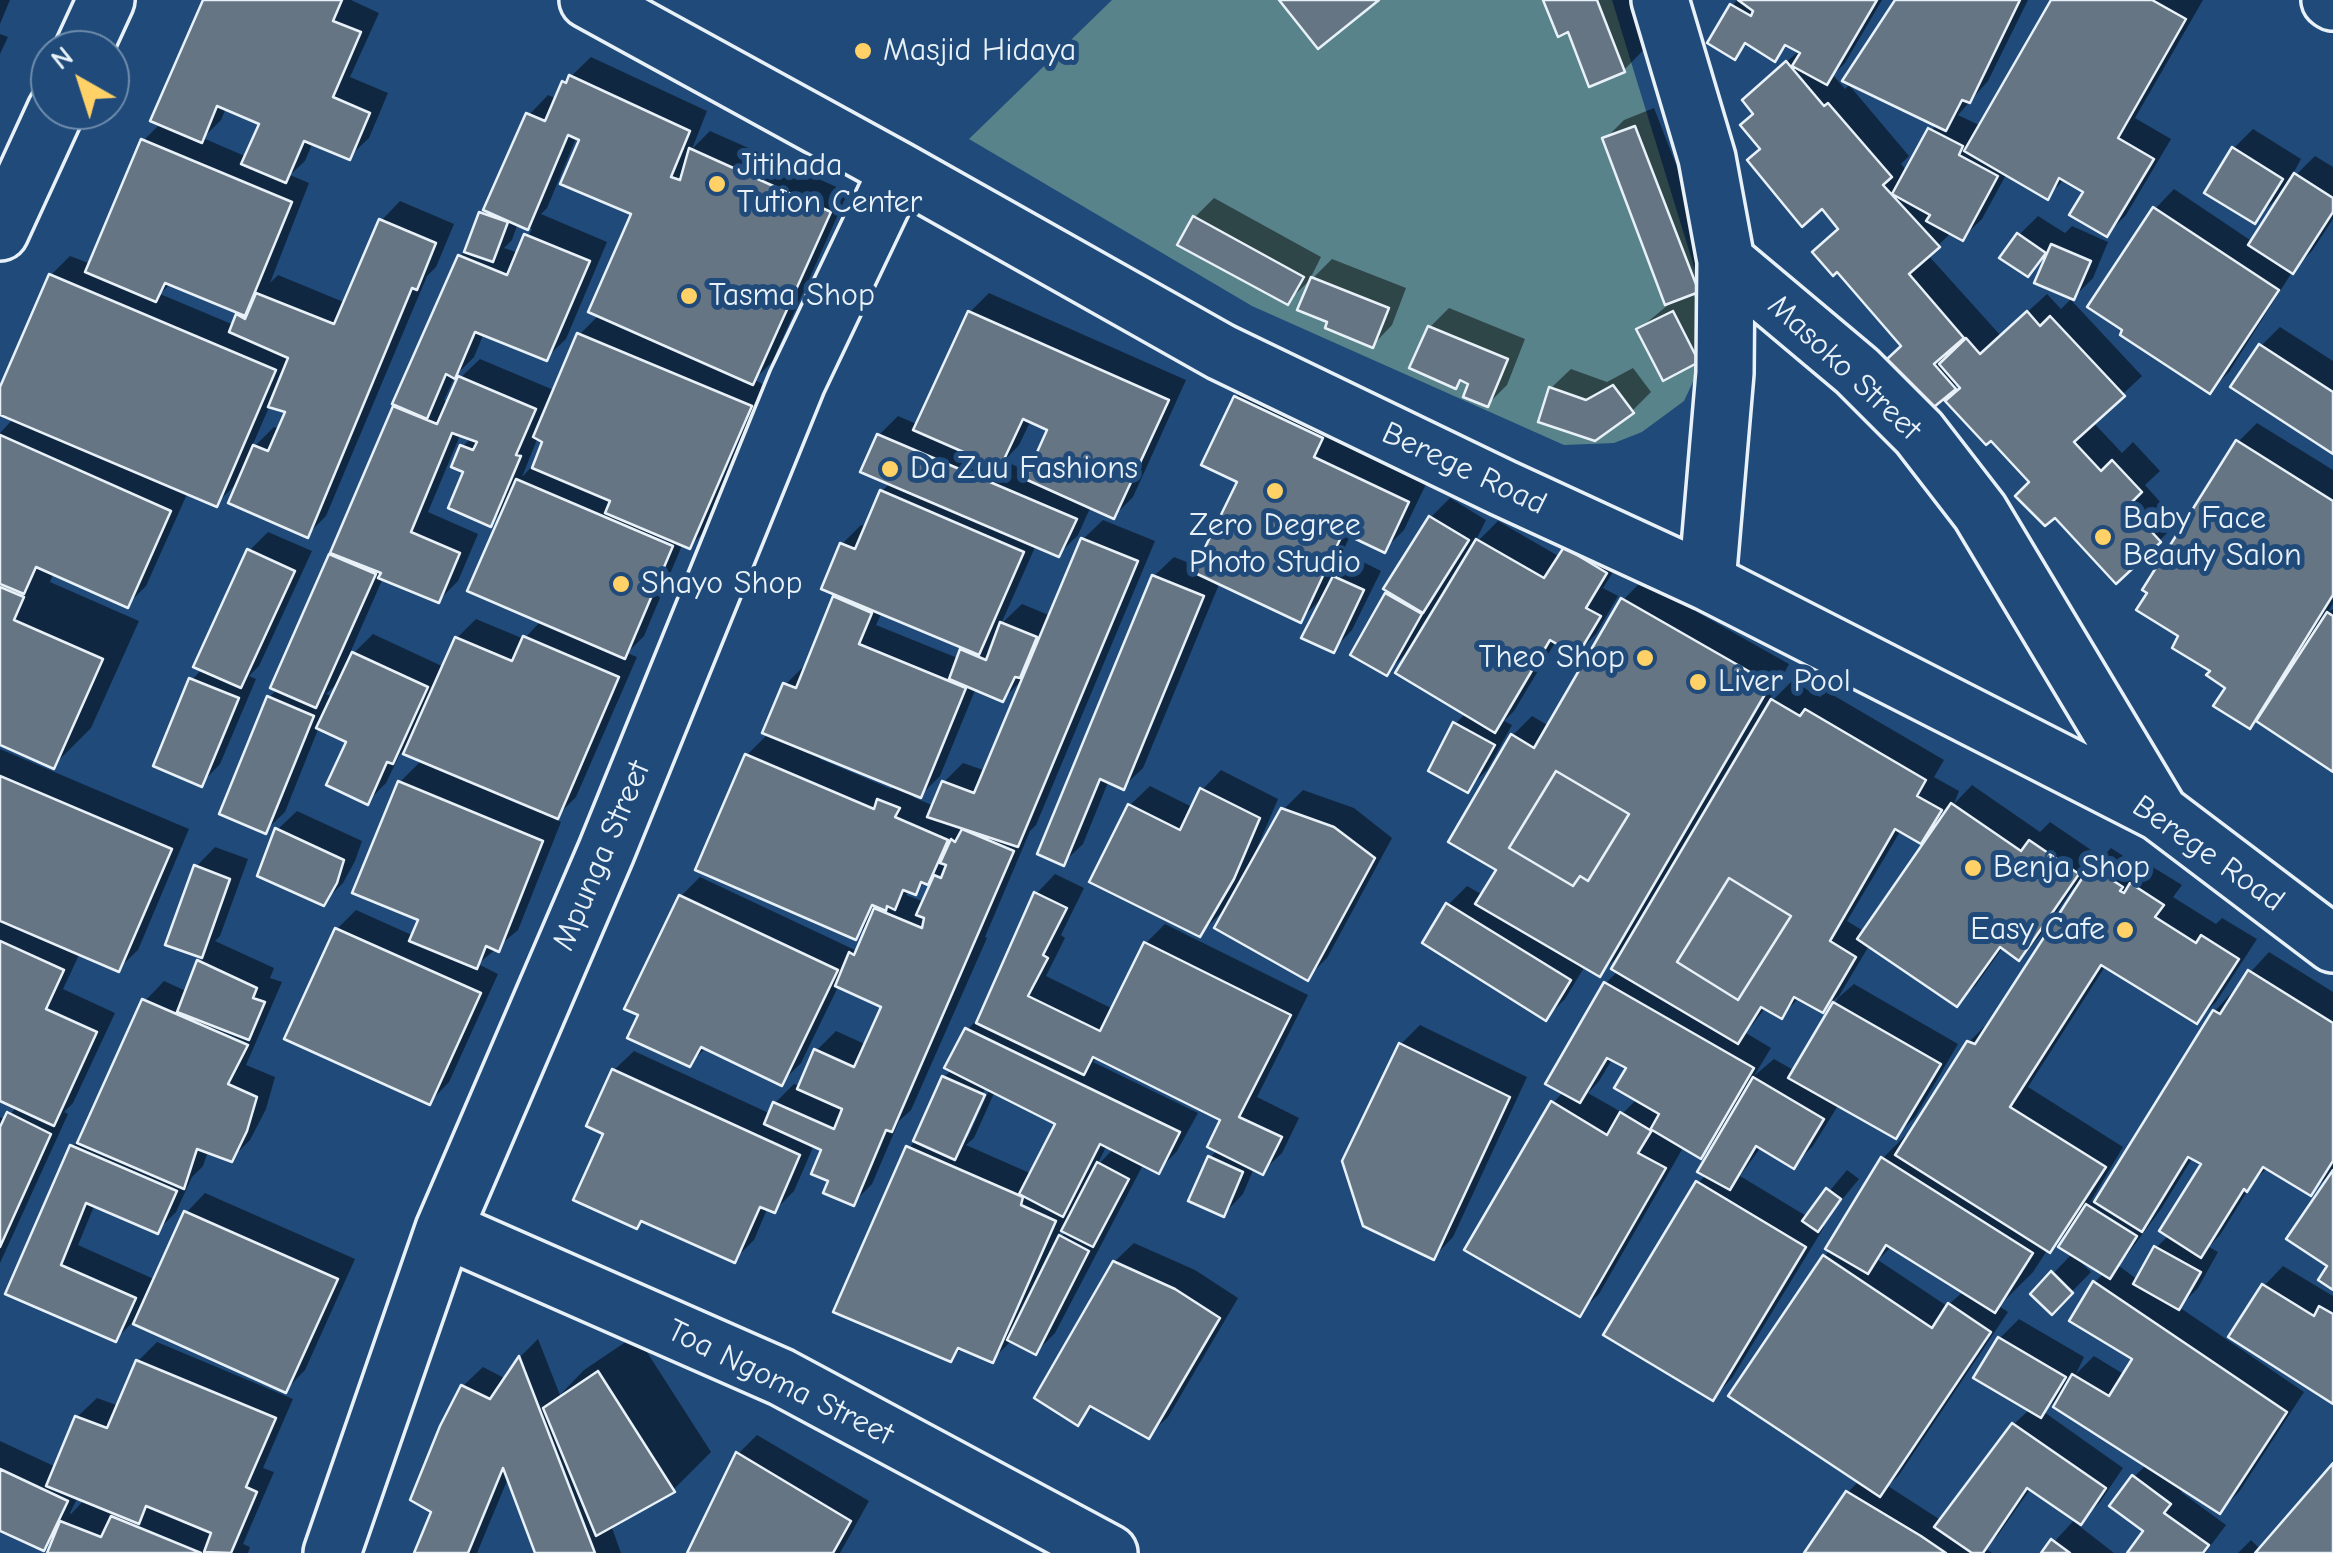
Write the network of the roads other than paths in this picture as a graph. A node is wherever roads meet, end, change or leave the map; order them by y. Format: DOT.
graph roads {
  1 [pos="106,0"];
  2 [pos="588,0"];
  3 [pos="1660,0"];
  4 [pos="93,30"];
  5 [pos="47,130"];
  6 [pos="898,170"];
  7 [pos="0,232"];
  8 [pos="1726,262"];
  9 [pos="1707,582"];
  10 [pos="2160,812"];
  11 [pos="2333,944"];
  12 [pos="444,1229"];
  13 [pos="332,1553"];
  14 [pos="1109,1553"];
  1 -- 4 [label="street"];
  2 -- 6 [label="street, Berege Road"];
  3 -- 8 [label="street"];
  5 -- 7 [label="street"];
  6 -- 9 [label="street, Berege Road"];
  6 -- 12 [label="street, Mpunga Street"];
  8 -- 9 [label="street"];
  8 -- 10 [label="street, Masoko Street"];
  9 -- 10 [label="street, Berege Road"];
  10 -- 11 [label="street, Berege Road"];
  12 -- 13 [label="street, Mpunga Street"];
  12 -- 14 [label="street, Toa Ngoma Street"];
}
